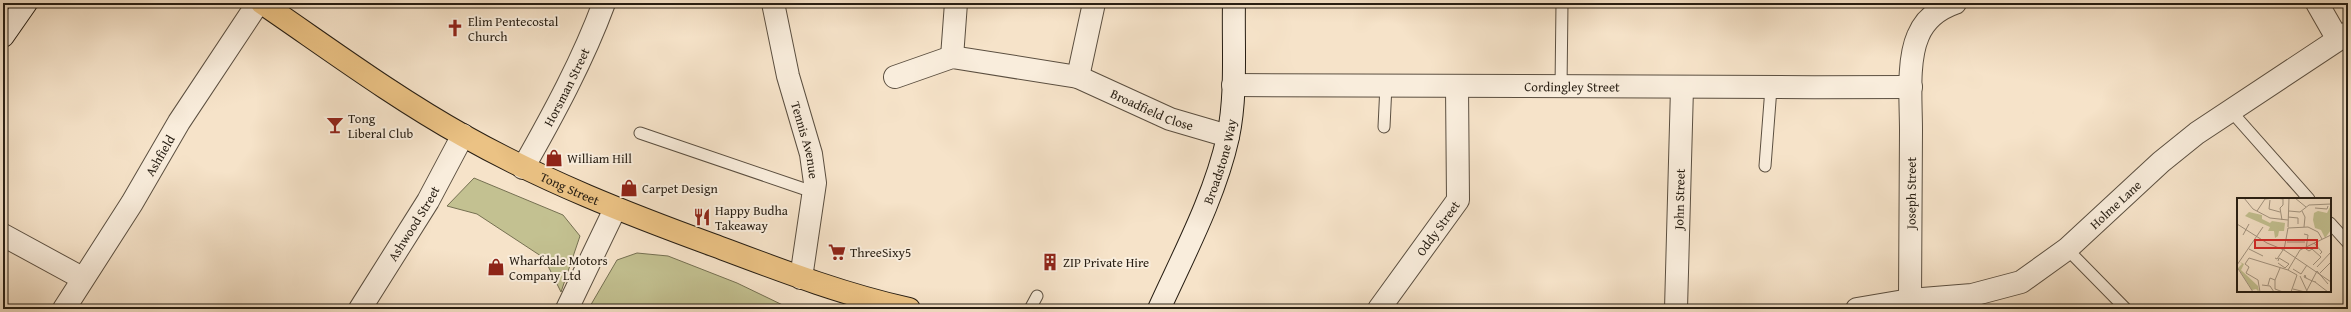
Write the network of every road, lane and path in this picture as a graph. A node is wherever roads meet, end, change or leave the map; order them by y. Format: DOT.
graph roads {
  1 [pos="26,3"];
  2 [pos="258,3"];
  3 [pos="262,3"];
  4 [pos="604,3"];
  5 [pos="773,3"];
  6 [pos="956,3"];
  7 [pos="1094,3"];
  8 [pos="1234,3"];
  9 [pos="1562,3"];
  10 [pos="1955,3"];
  11 [pos="2317,3"];
  12 [pos="3,36"];
  13 [pos="2343,36"];
  14 [pos="952,57"];
  15 [pos="895,77"];
  16 [pos="1078,77"];
  17 [pos="1386,84"];
  18 [pos="1232,85"];
  19 [pos="1457,86"];
  20 [pos="1911,86"];
  21 [pos="1561,88"];
  22 [pos="1682,88"];
  23 [pos="1771,88"];
  24 [pos="2230,110"];
  25 [pos="1384,127"];
  26 [pos="640,132"];
  27 [pos="463,135"];
  28 [pos="1228,136"];
  29 [pos="1765,166"];
  30 [pos="523,168"];
  31 [pos="813,192"];
  32 [pos="2308,198"];
  33 [pos="615,209"];
  34 [pos="2331,224"];
  35 [pos="3,234"];
  36 [pos="2348,243"];
  37 [pos="2067,248"];
  38 [pos="82,278"];
  39 [pos="802,278"];
  40 [pos="1037,296"];
  41 [pos="1911,305"];
  42 [pos="64,309"];
  43 [pos="360,309"];
  44 [pos="566,309"];
  45 [pos="909,309"];
  46 [pos="1030,309"];
  47 [pos="1159,309"];
  48 [pos="1379,309"];
  49 [pos="1676,309"];
  50 [pos="1857,309"];
  51 [pos="2126,309"];
  1 -- 12 [label="street"];
  2 -- 38 [label="street, Ashfield"];
  3 -- 27 [label="highway, Tong Street"];
  4 -- 30 [label="street, Horsman Street"];
  5 -- 31 [label="street, Tennis Avenue"];
  6 -- 14 [label="street"];
  7 -- 16 [label="street"];
  8 -- 18 [label="street, Broadstone Way"];
  9 -- 21 [label="lane"];
  10 -- 20 [label="street, Joseph Street"];
  11 -- 13 [label="street"];
  13 -- 24 [label="street, Holme Lane"];
  14 -- 15 [label="street, Broadfield Close"];
  14 -- 16 [label="street, Broadfield Close"];
  16 -- 28 [label="street, Broadfield Close"];
  17 -- 18 [label="street, Cordingley Street"];
  17 -- 19 [label="street, Cordingley Street"];
  17 -- 25 [label="lane"];
  18 -- 28 [label="street, Broadstone Way"];
  19 -- 21 [label="street, Cordingley Street"];
  19 -- 48 [label="street, Oddy Street"];
  20 -- 23 [label="street, Cordingley Street"];
  20 -- 41 [label="street, Joseph Street"];
  21 -- 22 [label="street, Cordingley Street"];
  22 -- 23 [label="street, Cordingley Street"];
  22 -- 49 [label="street, John Street"];
  23 -- 29 [label="lane"];
  24 -- 32 [label="lane"];
  24 -- 37 [label="street, Holme Lane"];
  26 -- 31 [label="lane"];
  27 -- 30 [label="highway, Tong Street"];
  27 -- 43 [label="street, Ashwood Street"];
  28 -- 47 [label="street, Broadstone Way"];
  30 -- 33 [label="highway, Tong Street"];
  31 -- 39 [label="street, Tennis Avenue"];
  33 -- 39 [label="highway, Tong Street"];
  33 -- 44 [label="street"];
  34 -- 36 [label="lane"];
  35 -- 38 [label="street"];
  37 -- 41 [label="street, Holme Lane"];
  37 -- 51 [label="lane"];
  38 -- 42 [label="street, Ashfield"];
  39 -- 45 [label="highway, Tong Street"];
  40 -- 46 [label="lane"];
  41 -- 50 [label="street, Holme Lane"];
}
